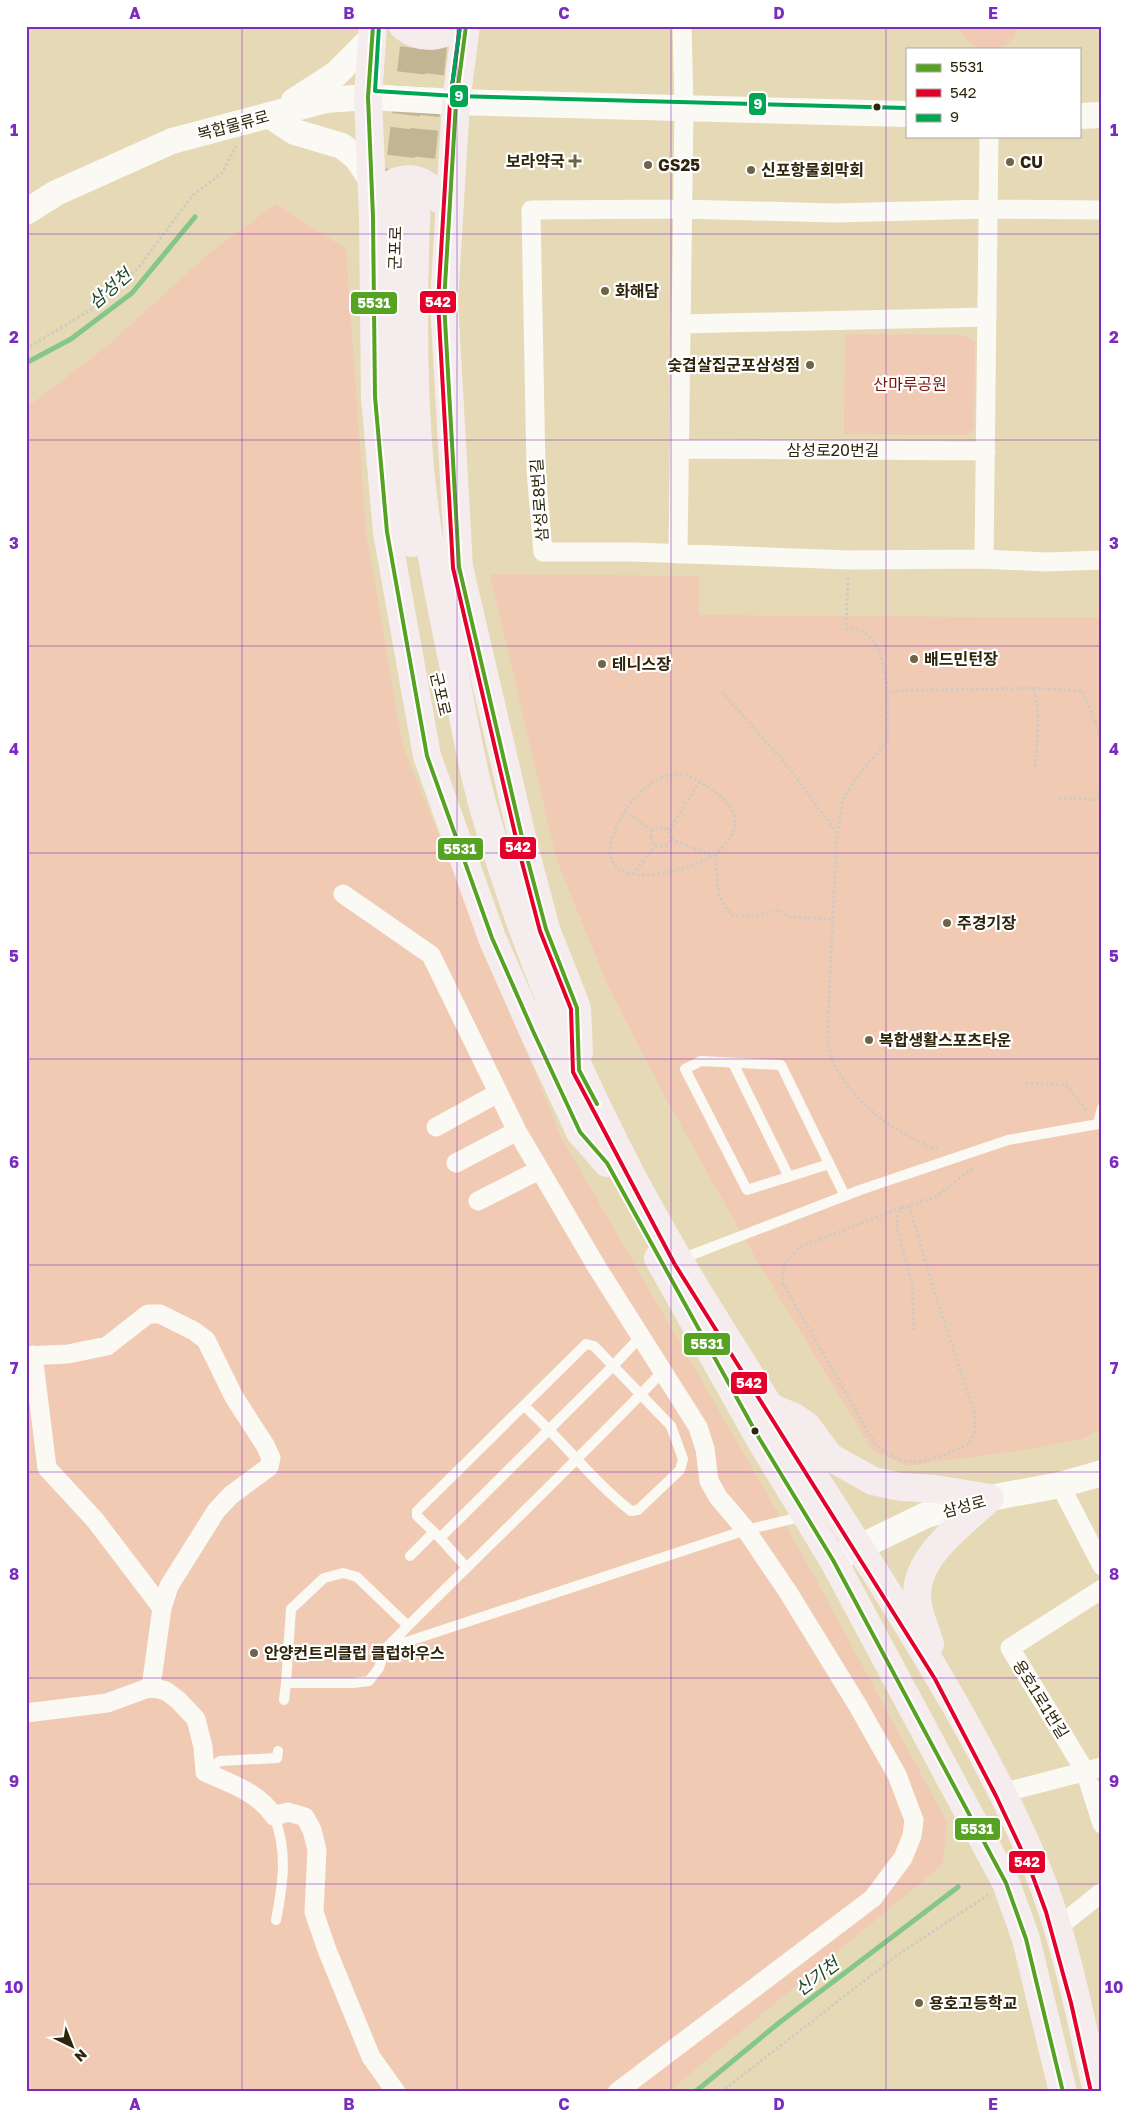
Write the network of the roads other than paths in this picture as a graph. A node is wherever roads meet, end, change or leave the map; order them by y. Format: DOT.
graph roads {
  1 [pos="403,26"];
  2 [pos="453,26"];
  3 [pos="466,26"];
  4 [pos="682,26"];
  5 [pos="372,32"];
  6 [pos="368,97"];
  7 [pos="456,102"];
  8 [pos="684,108"];
  9 [pos="906,114"];
  10 [pos="1102,115"];
  11 [pos="266,116"];
  12 [pos="1080,116"];
  13 [pos="989,138"];
  14 [pos="389,194"];
  15 [pos="682,209"];
  16 [pos="988,209"];
  17 [pos="1102,210"];
  18 [pos="26,212"];
  19 [pos="449,212"];
  20 [pos="987,317"];
  21 [pos="681,324"];
  22 [pos="680,450"];
  23 [pos="986,451"];
  24 [pos="678,554"];
  25 [pos="984,559"];
  26 [pos="1102,560"];
  27 [pos="343,894"];
  28 [pos="733,1063"];
  29 [pos="579,1070"];
  30 [pos="498,1093"];
  31 [pos="1102,1108"];
  32 [pos="1100,1124"];
  33 [pos="436,1127"];
  34 [pos="517,1131"];
  35 [pos="456,1163"];
  36 [pos="607,1163"];
  37 [pos="829,1164"];
  38 [pos="539,1170"];
  39 [pos="789,1177"];
  40 [pos="845,1196"];
  41 [pos="478,1201"];
  42 [pos="679,1260"];
  43 [pos="687,1312"];
  44 [pos="642,1335"];
  45 [pos="30,1356"];
  46 [pos="613,1366"];
  47 [pos="664,1370"];
  48 [pos="755,1383"];
  49 [pos="641,1394"];
  50 [pos="524,1406"];
  51 [pos="770,1407"];
  52 [pos="551,1429"];
  53 [pos="578,1461"];
  54 [pos="1102,1473"];
  55 [pos="1060,1485"];
  56 [pos="990,1498"];
  57 [pos="835,1508"];
  58 [pos="806,1517"];
  59 [pos="746,1530"];
  60 [pos="437,1535"];
  61 [pos="859,1546"];
  62 [pos="410,1556"];
  63 [pos="833,1560"];
  64 [pos="1102,1566"];
  65 [pos="466,1567"];
  66 [pos="1102,1590"];
  67 [pos="162,1608"];
  68 [pos="408,1626"];
  69 [pos="385,1649"];
  70 [pos="940,1676"];
  71 [pos="286,1683"];
  72 [pos="151,1687"];
  73 [pos="284,1700"];
  74 [pos="26,1713"];
  75 [pos="278,1751"];
  76 [pos="1093,1769"];
  77 [pos="205,1772"];
  78 [pos="1002,1793"];
  79 [pos="274,1816"];
  80 [pos="1102,1824"];
  81 [pos="1102,1892"];
  82 [pos="276,1920"];
  83 [pos="1057,1928"];
  84 [pos="396,2092"];
  85 [pos="617,2092"];
  86 [pos="1063,2092"];
  87 [pos="1097,2092"];
  1 -- 2 [label="main road"];
  3 -- 7 [label="main road, 군포로"];
  4 -- 8 [label="street"];
  5 -- 6 [label="main road, 군포로"];
  5 -- 11 [label="street"];
  6 -- 7 [label="street, 복합물류로"];
  6 -- 11 [label="street, 복합물류로"];
  6 -- 14 [label="main road, 군포로"];
  7 -- 8 [label="street"];
  7 -- 19 [label="main road, 군포로"];
  8 -- 9 [label="street"];
  8 -- 15 [label="street"];
  10 -- 12 [label="street"];
  11 -- 14 [label="street"];
  11 -- 18 [label="street, 복합물류로"];
  13 -- 16 [label="street"];
  14 -- 19 [label="main road"];
  14 -- 29 [label="main road, 군포로"];
  14 -- 36 [label="main road, 군포로"];
  14 -- 36 [label="main road, 군포로"];
  15 -- 16 [label="street"];
  15 -- 21 [label="street"];
  15 -- 24 [label="street, 삼성로8번길"];
  16 -- 17 [label="street"];
  16 -- 20 [label="street"];
  19 -- 29 [label="main road, 군포로"];
  20 -- 21 [label="street"];
  20 -- 23 [label="street"];
  21 -- 22 [label="street"];
  22 -- 23 [label="street, 삼성로20번길"];
  22 -- 24 [label="street"];
  23 -- 25 [label="street"];
  24 -- 25 [label="street"];
  25 -- 26 [label="street"];
  27 -- 30 [label="street"];
  28 -- 37 [label="lane"];
  28 -- 39 [label="lane"];
  28 -- 39 [label="lane"];
  29 -- 42 [label="main road, 군포로"];
  30 -- 33 [label="street"];
  30 -- 34 [label="street"];
  31 -- 32 [label="lane"];
  32 -- 40 [label="lane"];
  34 -- 35 [label="street"];
  34 -- 38 [label="street"];
  36 -- 43 [label="main road, 군포로"];
  37 -- 39 [label="lane"];
  37 -- 40 [label="lane"];
  38 -- 41 [label="street"];
  38 -- 44 [label="street"];
  40 -- 42 [label="lane"];
  42 -- 48 [label="main road, 군포로"];
  43 -- 48 [label="main road"];
  43 -- 58 [label="main road, 군포로"];
  44 -- 46 [label="lane"];
  44 -- 47 [label="street"];
  45 -- 67 [label="street"];
  45 -- 67 [label="street"];
  46 -- 49 [label="lane"];
  46 -- 50 [label="lane"];
  46 -- 52 [label="lane"];
  47 -- 49 [label="lane"];
  47 -- 59 [label="street"];
  48 -- 51 [label="main road, 군포로"];
  49 -- 53 [label="lane"];
  49 -- 53 [label="lane"];
  50 -- 52 [label="lane"];
  50 -- 60 [label="lane"];
  51 -- 56 [label="main road"];
  51 -- 57 [label="main road, 군포로"];
  52 -- 53 [label="lane"];
  52 -- 60 [label="lane"];
  53 -- 65 [label="lane"];
  54 -- 55 [label="street, 삼성로"];
  55 -- 56 [label="street, 삼성로"];
  55 -- 64 [label="street"];
  56 -- 61 [label="street, 삼성로"];
  56 -- 70 [label="main road"];
  57 -- 58 [label="lane"];
  57 -- 61 [label="main road, 군포로"];
  58 -- 59 [label="lane"];
  58 -- 63 [label="main road, 군포로"];
  59 -- 69 [label="lane"];
  59 -- 85 [label="street"];
  60 -- 62 [label="lane"];
  60 -- 65 [label="lane"];
  61 -- 63 [label="street, 삼성로"];
  61 -- 70 [label="main road, 군포로"];
  63 -- 86 [label="main road, 군포로"];
  65 -- 68 [label="lane"];
  66 -- 76 [label="street, 용호1로1번길"];
  67 -- 72 [label="street"];
  68 -- 69 [label="lane"];
  68 -- 71 [label="lane"];
  69 -- 71 [label="lane"];
  70 -- 78 [label="main road, 군포로"];
  71 -- 73 [label="lane"];
  72 -- 74 [label="street"];
  72 -- 77 [label="street"];
  75 -- 77 [label="lane"];
  76 -- 78 [label="street"];
  76 -- 80 [label="street, 용호1로1번길"];
  77 -- 79 [label="street"];
  78 -- 83 [label="main road, 군포로"];
  79 -- 82 [label="lane"];
  79 -- 84 [label="street"];
  81 -- 83 [label="street"];
  83 -- 87 [label="main road, 군포로"];
}
